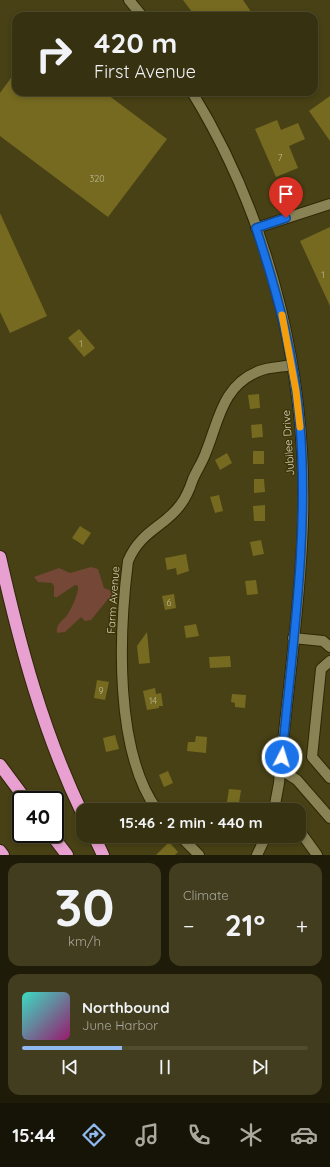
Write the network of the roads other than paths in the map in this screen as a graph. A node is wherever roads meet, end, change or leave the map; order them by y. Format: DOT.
graph roads {
  1 [pos="129,0"];
  2 [pos="139,12"];
  3 [pos="194,96"];
  4 [pos="330,204"];
  5 [pos="256,228"];
  6 [pos="292,365"];
  7 [pos="0,557"];
  8 [pos="293,638"];
  9 [pos="330,647"];
  10 [pos="330,661"];
  11 [pos="0,765"];
  12 [pos="280,769"];
  13 [pos="330,778"];
  14 [pos="19,791"];
  15 [pos="78,803"];
  16 [pos="152,803"];
  17 [pos="275,803"];
  18 [pos="330,818"];
  19 [pos="306,840"];
  20 [pos="58,843"];
  21 [pos="98,843"];
  22 [pos="187,843"];
  23 [pos="263,843"];
  24 [pos="0,851"];
  25 [pos="3,855"];
  26 [pos="67,855"];
  27 [pos="104,855"];
  28 [pos="199,855"];
  29 [pos="257,855"];
  30 [pos="316,855"];
  1 -- 2 [label="street"];
  3 -- 5 [label="street, Jubilee Drive"];
  4 -- 5 [label="street"];
  5 -- 6 [label="street, Jubilee Drive"];
  6 -- 8 [label="street, Jubilee Drive"];
  6 -- 16 [label="street, Farm Avenue"];
  7 -- 15 [label="highway"];
  8 -- 9 [label="street"];
  8 -- 12 [label="street, Jubilee Drive"];
  10 -- 13 [label="street"];
  11 -- 14 [label="highway"];
  12 -- 17 [label="street, Jubilee Drive"];
  12 -- 18 [label="street"];
  19 -- 30 [label="street"];
  20 -- 26 [label="highway"];
  21 -- 27 [label="highway"];
  22 -- 28 [label="street"];
  23 -- 29 [label="street"];
  24 -- 25 [label="highway"];
}
